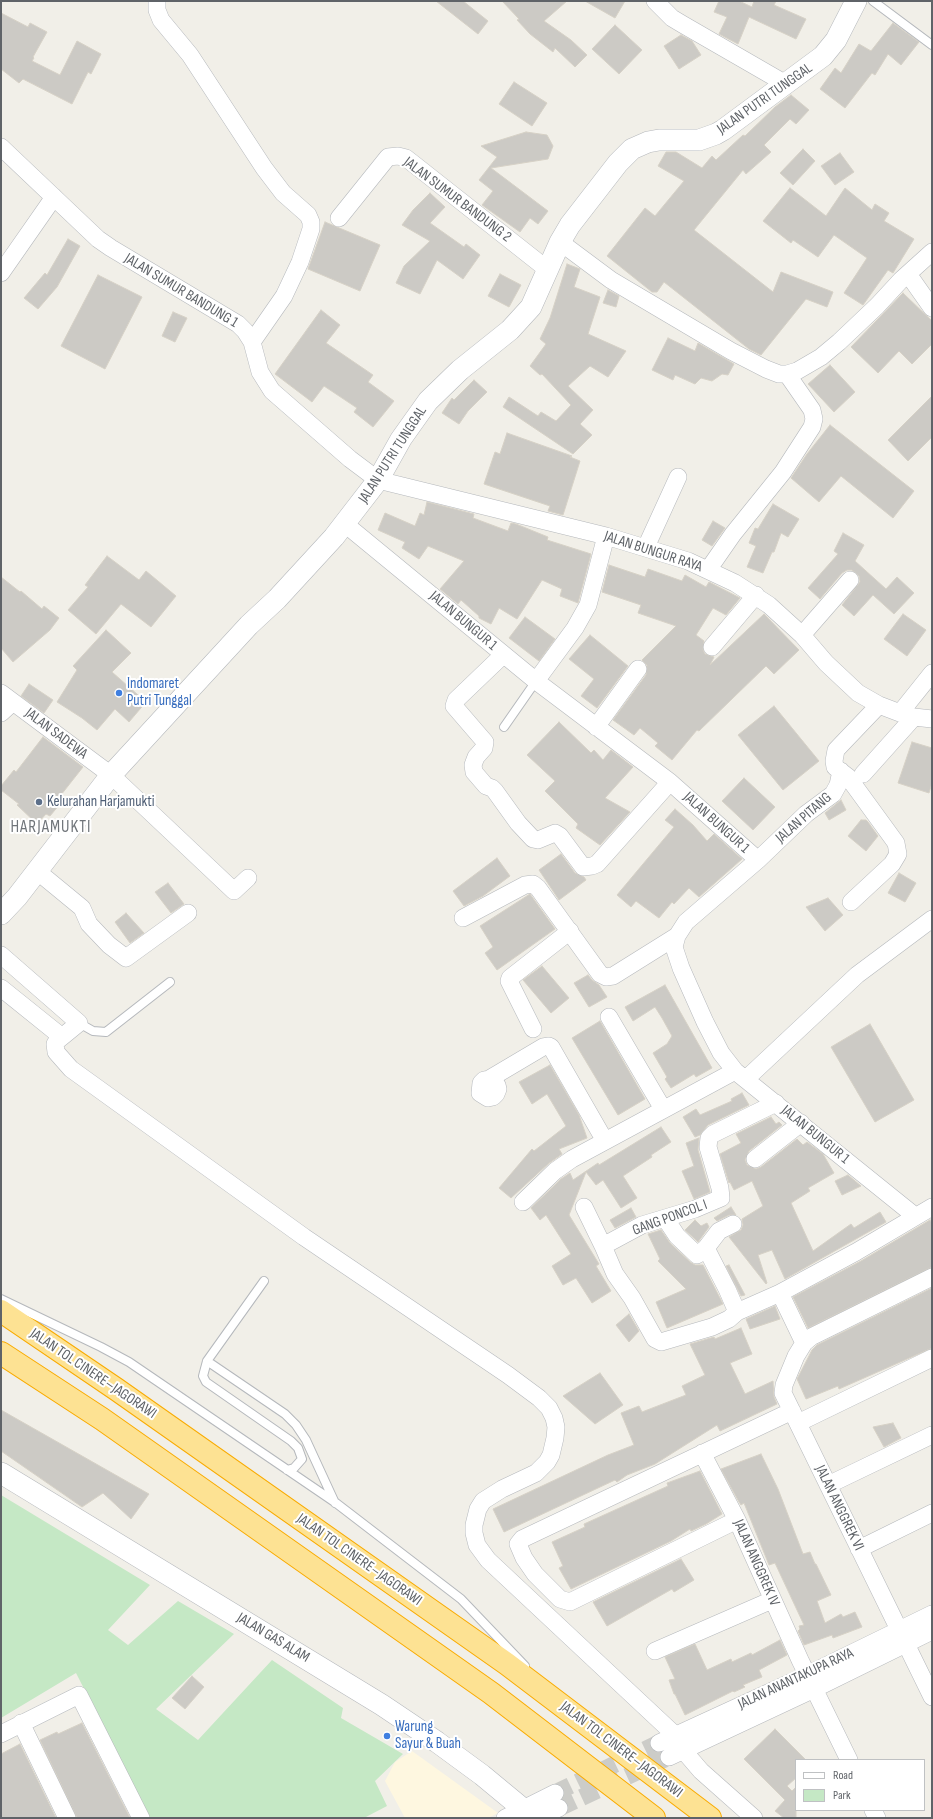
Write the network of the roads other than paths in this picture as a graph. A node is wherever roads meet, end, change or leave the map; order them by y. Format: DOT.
graph roads {
  1 [pos="157,1"];
  2 [pos="655,1"];
  3 [pos="856,1"];
  4 [pos="873,1"];
  5 [pos="932,45"];
  6 [pos="786,84"];
  7 [pos="1,148"];
  8 [pos="54,197"];
  9 [pos="339,218"];
  10 [pos="560,242"];
  11 [pos="932,252"];
  12 [pos="548,270"];
  13 [pos="1,273"];
  14 [pos="908,274"];
  15 [pos="932,308"];
  16 [pos="252,342"];
  17 [pos="787,374"];
  18 [pos="678,478"];
  19 [pos="378,480"];
  20 [pos="345,524"];
  21 [pos="606,536"];
  22 [pos="646,547"];
  23 [pos="708,570"];
  24 [pos="850,580"];
  25 [pos="756,595"];
  26 [pos="802,635"];
  27 [pos="712,647"];
  28 [pos="503,655"];
  29 [pos="640,671"];
  30 [pos="932,673"];
  31 [pos="536,682"];
  32 [pos="5,702"];
  33 [pos="879,705"];
  34 [pos="907,715"];
  35 [pos="932,719"];
  36 [pos="504,727"];
  37 [pos="599,729"];
  38 [pos="841,771"];
  39 [pos="863,774"];
  40 [pos="111,775"];
  41 [pos="670,782"];
  42 [pos="758,860"];
  43 [pos="37,871"];
  44 [pos="248,878"];
  45 [pos="851,902"];
  46 [pos="188,913"];
  47 [pos="1,914"];
  48 [pos="463,918"];
  49 [pos="932,919"];
  50 [pos="570,931"];
  51 [pos="677,936"];
  52 [pos="1,955"];
  53 [pos="170,982"];
  54 [pos="1,988"];
  55 [pos="609,1017"];
  56 [pos="79,1023"];
  57 [pos="533,1028"];
  58 [pos="62,1037"];
  59 [pos="740,1075"];
  60 [pos="489,1079"];
  61 [pos="776,1103"];
  62 [pos="663,1109"];
  63 [pos="801,1123"];
  64 [pos="605,1141"];
  65 [pos="754,1160"];
  66 [pos="523,1202"];
  67 [pos="584,1206"];
  68 [pos="932,1207"];
  69 [pos="915,1216"];
  70 [pos="665,1218"];
  71 [pos="733,1224"];
  72 [pos="604,1246"];
  73 [pos="706,1248"];
  74 [pos="932,1277"];
  75 [pos="264,1281"];
  76 [pos="780,1293"];
  77 [pos="1,1299"];
  78 [pos="1,1311"];
  79 [pos="737,1312"];
  80 [pos="804,1343"];
  81 [pos="1,1353"];
  82 [pos="932,1358"];
  83 [pos="207,1361"];
  84 [pos="795,1417"];
  85 [pos="932,1435"];
  86 [pos="702,1453"];
  87 [pos="313,1456"];
  88 [pos="302,1459"];
  89 [pos="287,1470"];
  90 [pos="1,1473"];
  91 [pos="828,1485"];
  92 [pos="336,1504"];
  93 [pos="932,1513"];
  94 [pos="737,1520"];
  95 [pos="859,1550"];
  96 [pos="772,1600"];
  97 [pos="932,1614"];
  98 [pos="932,1631"];
  99 [pos="902,1638"];
  100 [pos="654,1651"];
  101 [pos="810,1682"];
  102 [pos="932,1697"];
  103 [pos="563,1706"];
  104 [pos="21,1723"];
  105 [pos="1,1734"];
  106 [pos="671,1746"];
  107 [pos="848,1759"];
  108 [pos="557,1801"];
  109 [pos="525,1816"];
  110 [pos="67,1818"];
  111 [pos="141,1818"];
  112 [pos="654,1818"];
  113 [pos="710,1818"];
  114 [pos="754,1818"];
  1 -- 16 [label="street"];
  2 -- 6 [label="street"];
  3 -- 6 [label="street, JALAN PUTRI TUNGGAL"];
  4 -- 5 [label="lane"];
  6 -- 10 [label="street, JALAN PUTRI TUNGGAL"];
  7 -- 8 [label="street, JALAN SUMUR BANDUNG 1"];
  8 -- 13 [label="street"];
  8 -- 16 [label="street, JALAN SUMUR BANDUNG 1"];
  9 -- 12 [label="street, JALAN SUMUR BANDUNG 2"];
  10 -- 12 [label="street, JALAN PUTRI TUNGGAL"];
  10 -- 17 [label="street"];
  11 -- 14 [label="street"];
  12 -- 19 [label="street, JALAN PUTRI TUNGGAL"];
  14 -- 15 [label="street"];
  14 -- 17 [label="street"];
  16 -- 19 [label="street, JALAN SUMUR BANDUNG 1"];
  17 -- 23 [label="street"];
  18 -- 22 [label="street"];
  19 -- 20 [label="street, JALAN PUTRI TUNGGAL"];
  19 -- 21 [label="street, JALAN BUNGUR RAYA"];
  20 -- 28 [label="street, JALAN BUNGUR 1"];
  20 -- 40 [label="street, JALAN PUTRI TUNGGAL"];
  21 -- 22 [label="street, JALAN BUNGUR RAYA"];
  21 -- 31 [label="street"];
  22 -- 23 [label="street, JALAN BUNGUR RAYA"];
  23 -- 25 [label="street, JALAN BUNGUR RAYA"];
  24 -- 26 [label="street"];
  25 -- 26 [label="street, JALAN BUNGUR RAYA"];
  25 -- 27 [label="street"];
  26 -- 33 [label="street, JALAN BUNGUR RAYA"];
  28 -- 31 [label="street, JALAN BUNGUR 1"];
  28 -- 41 [label="street"];
  29 -- 37 [label="street"];
  30 -- 34 [label="street"];
  31 -- 36 [label="lane"];
  31 -- 37 [label="street, JALAN BUNGUR 1"];
  32 -- 40 [label="street, JALAN SADEWA"];
  33 -- 34 [label="street, JALAN BUNGUR RAYA"];
  33 -- 38 [label="street"];
  34 -- 35 [label="street, JALAN BUNGUR RAYA"];
  34 -- 39 [label="street"];
  37 -- 41 [label="street, JALAN BUNGUR 1"];
  38 -- 42 [label="street, JALAN PITANG"];
  38 -- 45 [label="street"];
  40 -- 43 [label="street, JALAN PUTRI TUNGGAL"];
  40 -- 44 [label="street, JALAN SADEWA"];
  41 -- 42 [label="street, JALAN BUNGUR 1"];
  42 -- 51 [label="street, JALAN BUNGUR 1"];
  43 -- 46 [label="street"];
  43 -- 47 [label="street, JALAN PUTRI TUNGGAL"];
  48 -- 50 [label="street"];
  49 -- 59 [label="street"];
  50 -- 51 [label="street"];
  50 -- 57 [label="street"];
  51 -- 59 [label="street, JALAN BUNGUR 1"];
  52 -- 56 [label="street"];
  53 -- 56 [label="lane"];
  54 -- 58 [label="street"];
  55 -- 62 [label="street"];
  56 -- 58 [label="street"];
  58 -- 106 [label="street"];
  59 -- 61 [label="street, JALAN BUNGUR 1"];
  59 -- 62 [label="street"];
  60 -- 64 [label="street"];
  61 -- 63 [label="street, JALAN BUNGUR 1"];
  61 -- 70 [label="street, GANG PONCOL I"];
  62 -- 64 [label="street"];
  63 -- 65 [label="street"];
  63 -- 69 [label="street, JALAN BUNGUR 1"];
  64 -- 66 [label="street"];
  67 -- 72 [label="street"];
  68 -- 69 [label="street"];
  69 -- 76 [label="street"];
  70 -- 72 [label="street, GANG PONCOL I"];
  70 -- 73 [label="street"];
  71 -- 73 [label="street"];
  72 -- 79 [label="street"];
  73 -- 79 [label="street"];
  74 -- 80 [label="street"];
  75 -- 83 [label="lane"];
  76 -- 79 [label="street"];
  76 -- 80 [label="street"];
  77 -- 89 [label="lane"];
  78 -- 103 [label="highway, JALAN TOL CINERE–JAGORAWI"];
  80 -- 84 [label="street, JALAN ANGGREK VI"];
  81 -- 112 [label="highway"];
  82 -- 84 [label="street"];
  83 -- 87 [label="lane"];
  83 -- 88 [label="lane"];
  84 -- 86 [label="street"];
  84 -- 91 [label="street, JALAN ANGGREK VI"];
  85 -- 91 [label="street"];
  86 -- 94 [label="street, JALAN ANGGREK IV"];
  86 -- 94 [label="street"];
  87 -- 88 [label="lane"];
  87 -- 92 [label="lane"];
  88 -- 89 [label="lane"];
  89 -- 92 [label="lane"];
  90 -- 109 [label="street, JALAN GAS ALAM"];
  91 -- 95 [label="street, JALAN ANGGREK VI"];
  92 -- 103 [label="lane"];
  93 -- 95 [label="street"];
  94 -- 96 [label="street, JALAN ANGGREK IV"];
  95 -- 99 [label="street, JALAN ANGGREK VI"];
  96 -- 100 [label="street"];
  96 -- 101 [label="street, JALAN ANGGREK IV"];
  97 -- 99 [label="street, JALAN ANANTAKUPA RAYA"];
  98 -- 99 [label="street, JALAN ANANTAKUPA RAYA"];
  99 -- 101 [label="street, JALAN ANANTAKUPA RAYA"];
  99 -- 102 [label="street, JALAN ANGGREK VI"];
  101 -- 106 [label="street, JALAN ANANTAKUPA RAYA"];
  101 -- 107 [label="street, JALAN ANGGREK IV"];
  103 -- 113 [label="highway, JALAN TOL CINERE–JAGORAWI"];
  104 -- 105 [label="street"];
  104 -- 110 [label="street"];
  104 -- 111 [label="street"];
  106 -- 114 [label="street"];
  108 -- 109 [label="street"];
}
